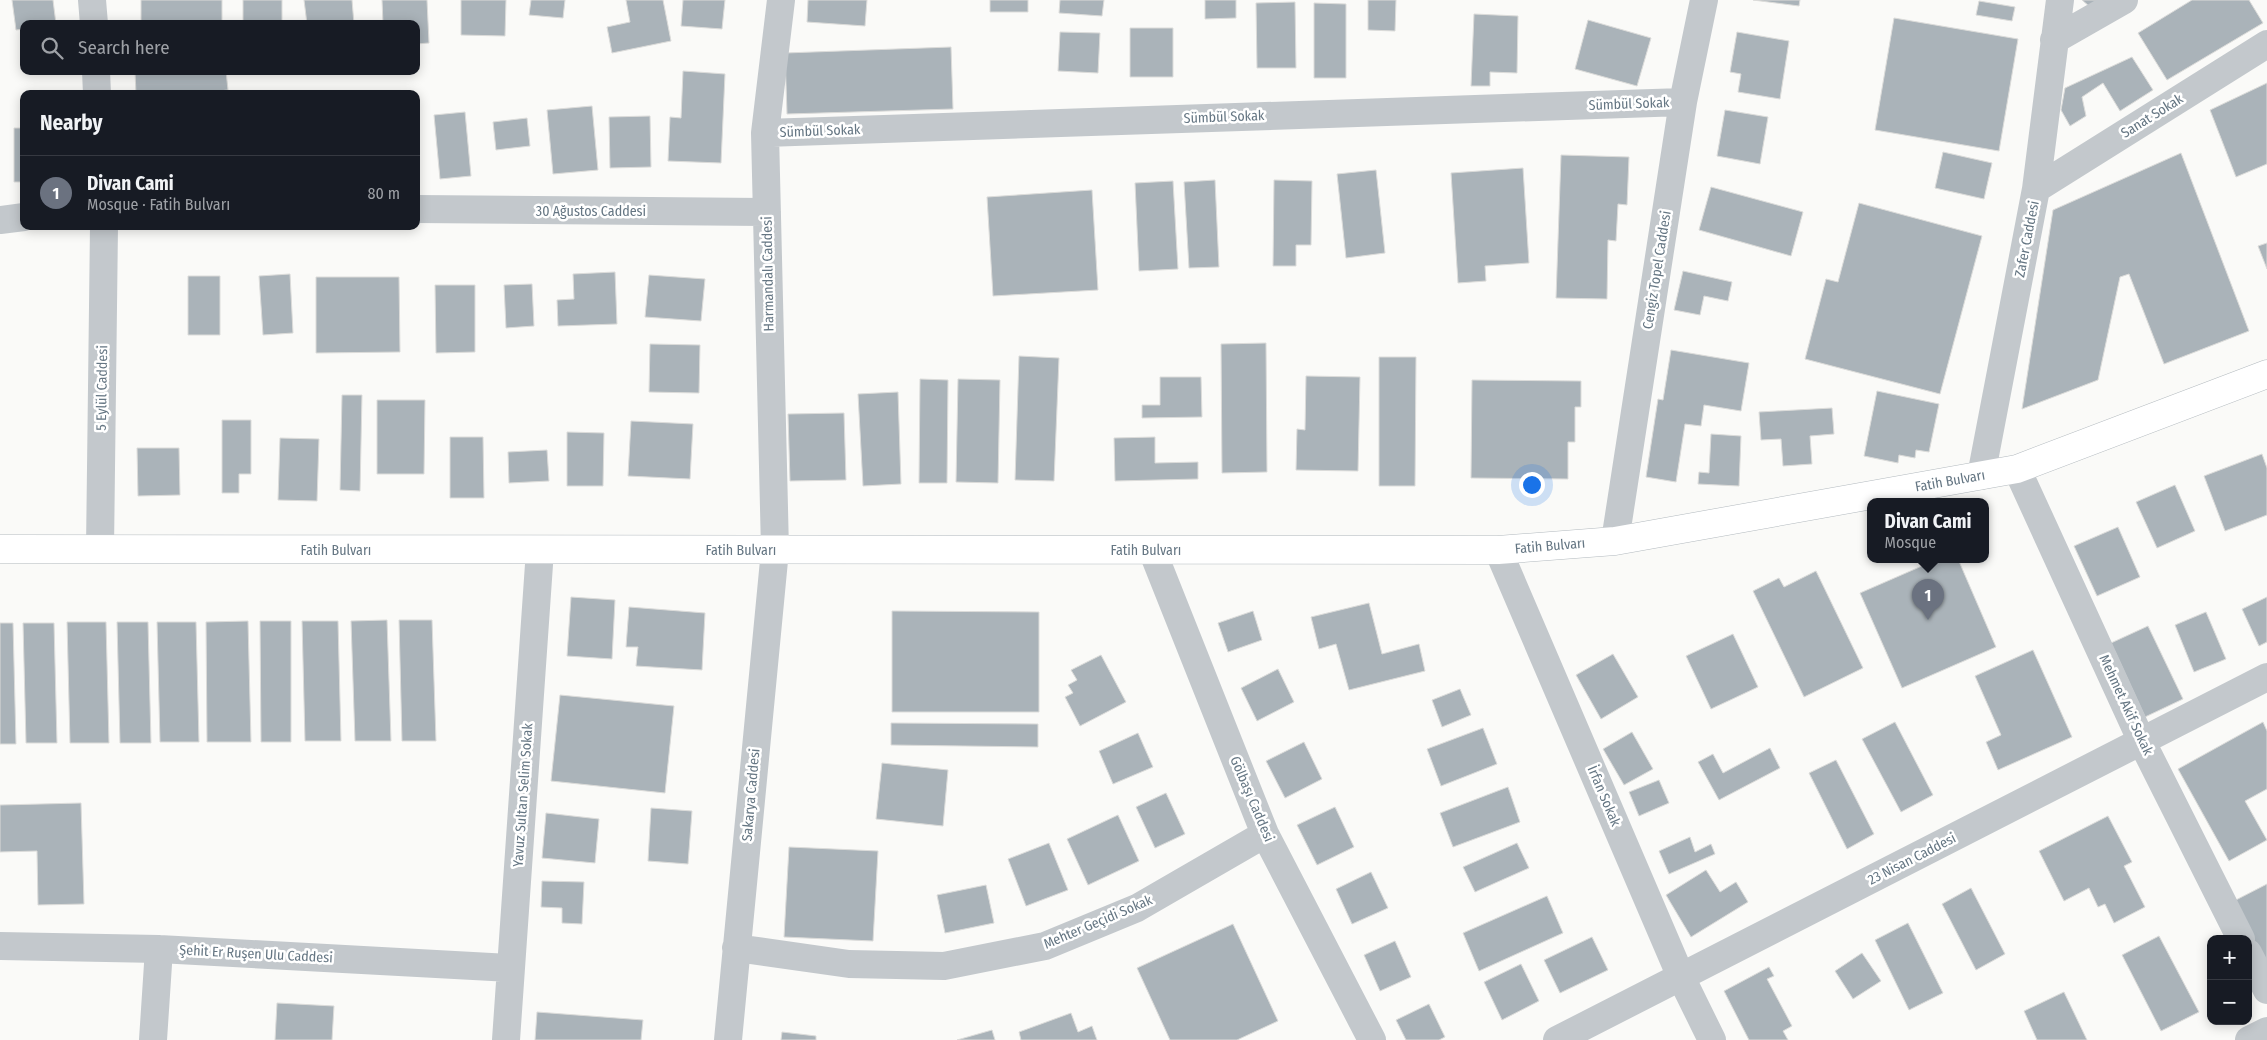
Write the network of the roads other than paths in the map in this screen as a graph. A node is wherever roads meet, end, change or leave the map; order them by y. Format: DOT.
graph roads {
  1 [pos="92,0"];
  2 [pos="780,0"];
  3 [pos="1704,0"];
  4 [pos="2060,0"];
  5 [pos="2124,0"];
  6 [pos="94,20"];
  7 [pos="2054,40"];
  8 [pos="2267,44"];
  9 [pos="96,75"];
  10 [pos="98,90"];
  11 [pos="1683,102"];
  12 [pos="765,133"];
  13 [pos="2036,189"];
  14 [pos="420,209"];
  15 [pos="767,212"];
  16 [pos="20,218"];
  17 [pos="0,220"];
  18 [pos="104,230"];
  19 [pos="2267,374"];
  20 [pos="2017,469"];
  21 [pos="1981,476"];
  22 [pos="1615,541"];
  23 [pos="0,549"];
  24 [pos="100,549"];
  25 [pos="540,550"];
  26 [pos="775,550"];
  27 [pos="1152,550"];
  28 [pos="1498,550"];
  29 [pos="2267,677"];
  30 [pos="2142,742"];
  31 [pos="1265,834"];
  32 [pos="2239,935"];
  33 [pos="0,946"];
  34 [pos="736,948"];
  35 [pos="159,949"];
  36 [pos="2252,961"];
  37 [pos="511,968"];
  38 [pos="1681,977"];
  39 [pos="2267,990"];
  40 [pos="2267,1031"];
  41 [pos="153,1040"];
  42 [pos="506,1040"];
  43 [pos="728,1040"];
  44 [pos="1372,1040"];
  45 [pos="1557,1040"];
  46 [pos="1712,1040"];
  47 [pos="2249,1040"];
  1 -- 6 [label="street"];
  2 -- 12 [label="street, Harmandalı Caddesi"];
  3 -- 11 [label="street, Cengiz Topel Caddesi"];
  4 -- 7 [label="street, Zafer Caddesi"];
  5 -- 7 [label="street"];
  7 -- 13 [label="street, Zafer Caddesi"];
  8 -- 13 [label="street, Sanat Sokak"];
  9 -- 10 [label="street"];
  11 -- 12 [label="street, Sümbül Sokak"];
  11 -- 22 [label="street, Cengiz Topel Caddesi"];
  12 -- 15 [label="street, Harmandalı Caddesi"];
  13 -- 21 [label="street, Zafer Caddesi"];
  14 -- 15 [label="street, 30 Ağustos Caddesi"];
  15 -- 26 [label="street, Harmandalı Caddesi"];
  16 -- 17 [label="street"];
  18 -- 24 [label="street, 5 Eylül Caddesi"];
  19 -- 20 [label="street, Fatih Bulvarı"];
  20 -- 21 [label="street, Fatih Bulvarı"];
  20 -- 30 [label="street, Mehmet Akif Sokak"];
  21 -- 22 [label="street, Fatih Bulvarı"];
  22 -- 28 [label="street, Fatih Bulvarı"];
  23 -- 24 [label="street, Fatih Bulvarı"];
  24 -- 25 [label="street, Fatih Bulvarı"];
  25 -- 26 [label="street, Fatih Bulvarı"];
  25 -- 37 [label="street, Yavuz Sultan Selim Sokak"];
  26 -- 27 [label="street, Fatih Bulvarı"];
  26 -- 34 [label="street, Sakarya Caddesi"];
  27 -- 28 [label="street, Fatih Bulvarı"];
  27 -- 31 [label="street, Gölbaşı Caddesi"];
  28 -- 38 [label="street, İrfan Sokak"];
  29 -- 30 [label="street, 23 Nisan Caddesi"];
  30 -- 32 [label="street, Mehmet Akif Sokak"];
  30 -- 38 [label="street, 23 Nisan Caddesi"];
  31 -- 34 [label="street, Mehter Geçidi Sokak"];
  31 -- 44 [label="street, Gölbaşı Caddesi"];
  33 -- 35 [label="street, Şehit Er Ruşen Ulu Caddesi"];
  34 -- 43 [label="street, Sakarya Caddesi"];
  35 -- 37 [label="street, Şehit Er Ruşen Ulu Caddesi"];
  35 -- 41 [label="street"];
  36 -- 39 [label="street"];
  37 -- 42 [label="street, Yavuz Sultan Selim Sokak"];
  38 -- 45 [label="street, 23 Nisan Caddesi"];
  38 -- 46 [label="street, İrfan Sokak"];
  40 -- 47 [label="street"];
}
